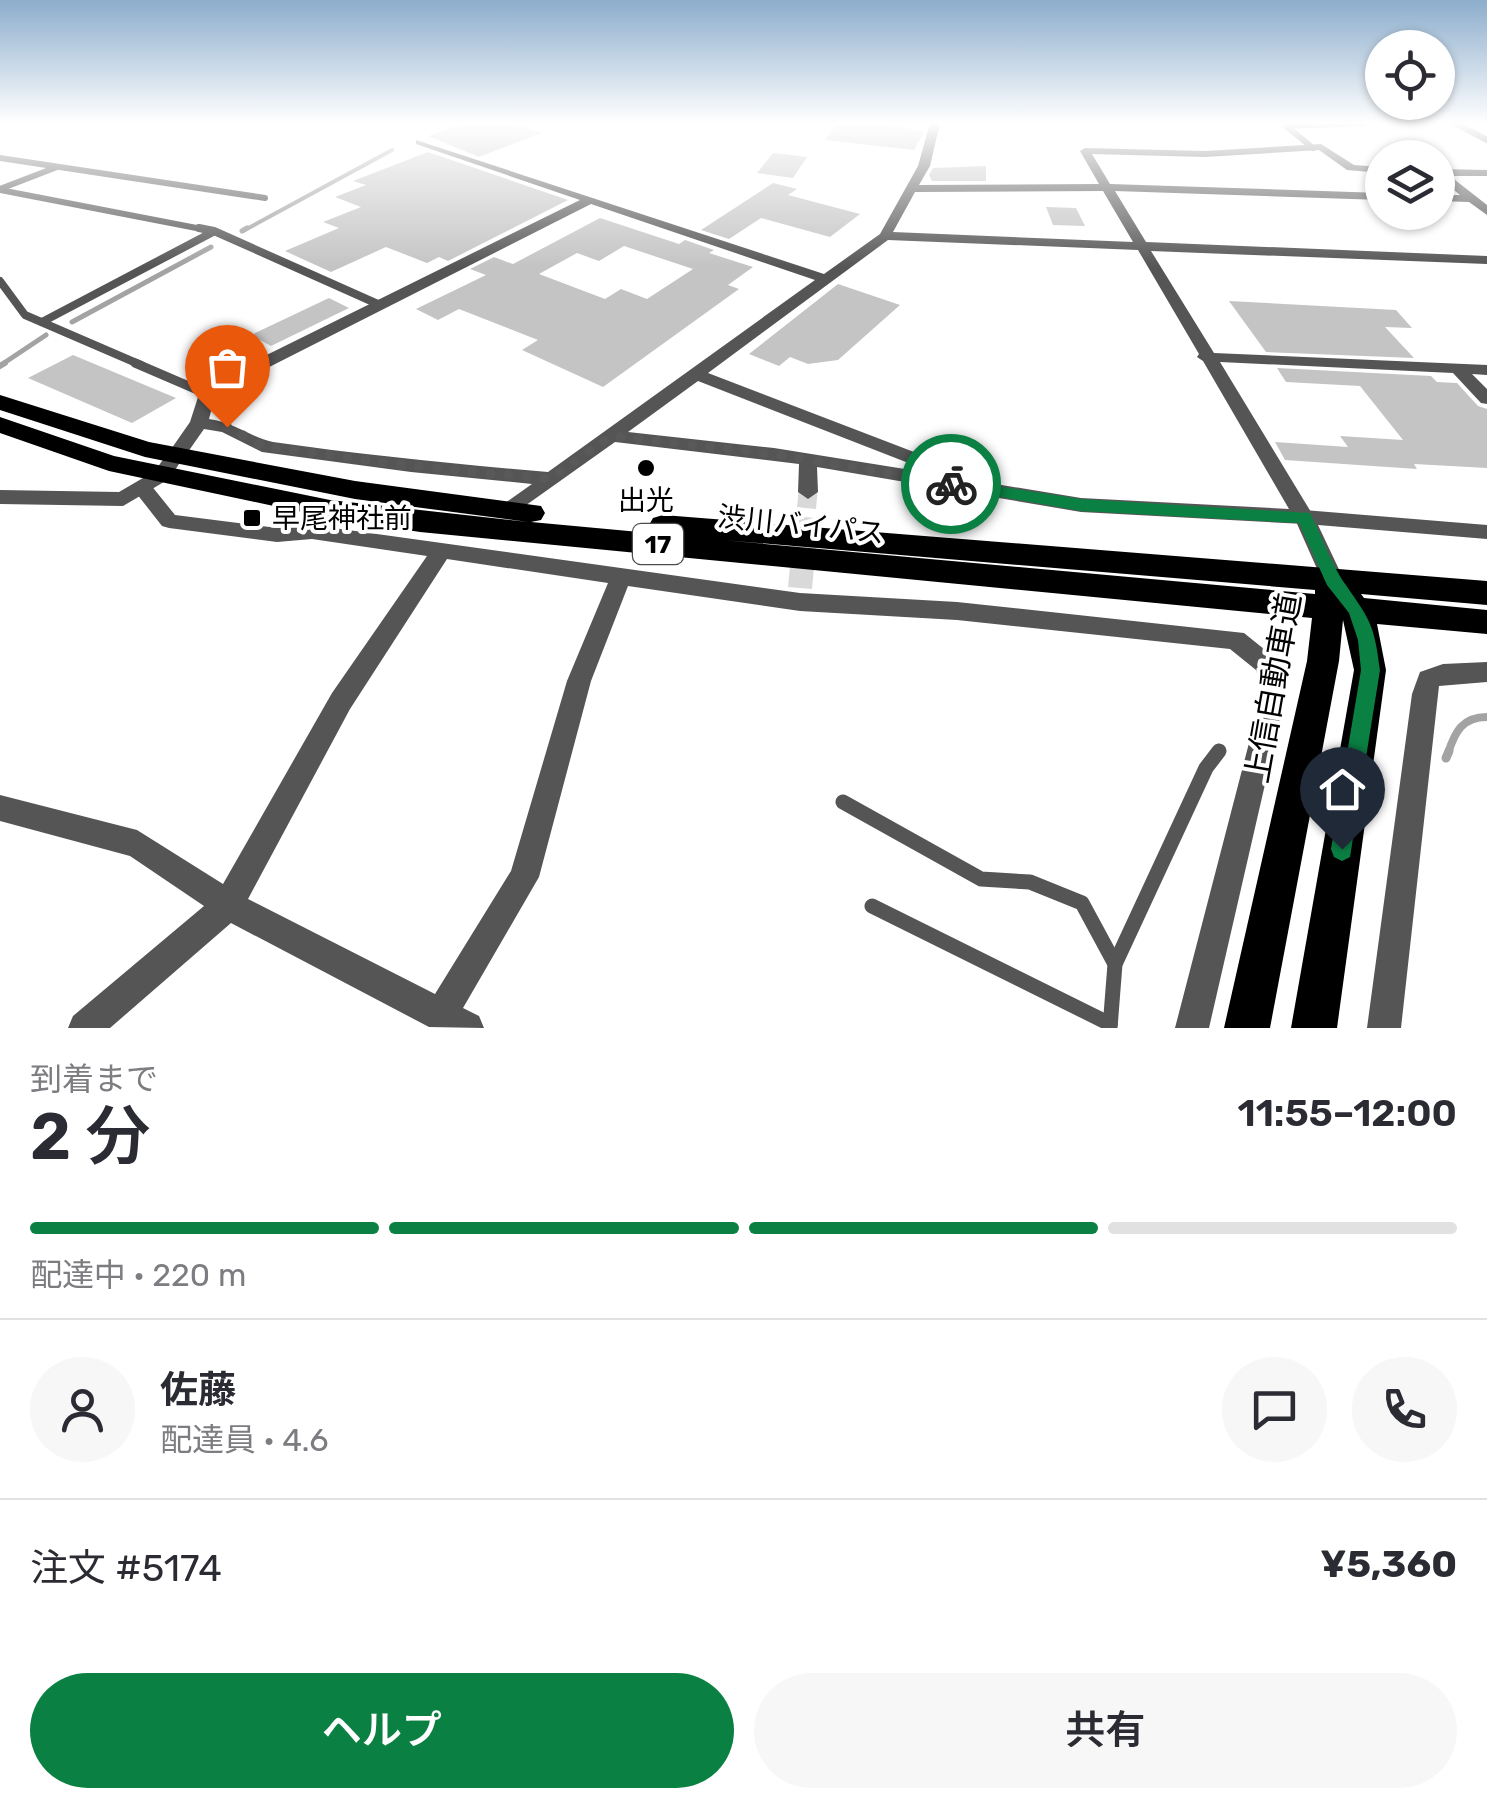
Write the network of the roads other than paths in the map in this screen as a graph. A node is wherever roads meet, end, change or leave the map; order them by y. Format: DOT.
graph roads {
  1 [pos="48,171"];
  2 [pos="85,171"];
  3 [pos="503,171"];
  4 [pos="921,171"];
  5 [pos="1098,171"];
  6 [pos="1455,173"];
  7 [pos="1487,174"];
  8 [pos="1455,186"];
  9 [pos="1108,187"];
  10 [pos="912,189"];
  11 [pos="0,190"];
  12 [pos="1365,195"];
  13 [pos="265,198"];
  14 [pos="1455,199"];
  15 [pos="1471,199"];
  16 [pos="587,200"];
  17 [pos="1487,200"];
  18 [pos="1487,211"];
  19 [pos="214,231"];
  20 [pos="885,236"];
  21 [pos="1146,249"];
  22 [pos="1487,260"];
  23 [pos="826,279"];
  24 [pos="0,282"];
  25 [pos="380,304"];
  26 [pos="42,322"];
  27 [pos="1206,357"];
  28 [pos="1457,368"];
  29 [pos="1487,370"];
  30 [pos="695,374"];
  31 [pos="207,394"];
  32 [pos="1487,399"];
  33 [pos="0,402"];
  34 [pos="198,423"];
  35 [pos="0,425"];
  36 [pos="611,436"];
  37 [pos="808,460"];
  38 [pos="160,473"];
  39 [pos="550,479"];
  40 [pos="920,479"];
  41 [pos="808,492"];
  42 [pos="0,497"];
  43 [pos="508,511"];
  44 [pos="1304,518"];
  45 [pos="1487,532"];
  46 [pos="443,549"];
  47 [pos="621,577"];
  48 [pos="1487,593"];
  49 [pos="1339,599"];
  50 [pos="1487,622"];
  51 [pos="1487,672"];
  52 [pos="1220,750"];
  53 [pos="843,802"];
  54 [pos="0,808"];
  55 [pos="228,906"];
  56 [pos="872,906"];
  57 [pos="1115,964"];
  58 [pos="454,1022"];
  59 [pos="1110,1026"];
  60 [pos="86,1028"];
  61 [pos="1192,1028"];
  62 [pos="1247,1028"];
  63 [pos="1314,1028"];
  64 [pos="1384,1028"];
  1 -- 11 [label="lane"];
  2 -- 13 [label="lane"];
  3 -- 16 [label="street"];
  4 -- 10 [label="street"];
  5 -- 9 [label="street"];
  6 -- 7 [label="street"];
  8 -- 15 [label="street"];
  9 -- 10 [label="street"];
  9 -- 12 [label="street"];
  9 -- 21 [label="street"];
  10 -- 20 [label="street"];
  11 -- 19 [label="lane"];
  14 -- 15 [label="street"];
  15 -- 17 [label="street"];
  15 -- 18 [label="street"];
  16 -- 23 [label="street"];
  16 -- 25 [label="street"];
  19 -- 25 [label="lane"];
  19 -- 26 [label="lane"];
  20 -- 21 [label="street"];
  20 -- 23 [label="street"];
  21 -- 22 [label="street"];
  21 -- 27 [label="street"];
  23 -- 30 [label="street"];
  24 -- 26 [label="lane"];
  25 -- 31 [label="street"];
  26 -- 31 [label="lane"];
  27 -- 28 [label="street"];
  27 -- 44 [label="street"];
  28 -- 29 [label="street"];
  28 -- 32 [label="street"];
  30 -- 36 [label="street"];
  30 -- 40 [label="street"];
  31 -- 34 [label="street"];
  33 -- 38 [label="highway, 渋川バイパス / 17"];
  34 -- 38 [label="street"];
  34 -- 39 [label="street"];
  35 -- 38 [label="highway, 渋川バイパス / 17"];
  36 -- 37 [label="street"];
  36 -- 39 [label="street"];
  37 -- 40 [label="street"];
  37 -- 41 [label="street"];
  38 -- 42 [label="street"];
  38 -- 43 [label="highway, 渋川バイパス / 17"];
  38 -- 46 [label="street"];
  38 -- 49 [label="highway, 渋川バイパス / 17"];
  39 -- 43 [label="street"];
  40 -- 44 [label="street"];
  43 -- 49 [label="highway, 渋川バイパス / 17"];
  44 -- 45 [label="street"];
  44 -- 49 [label="street"];
  46 -- 47 [label="street"];
  46 -- 55 [label="street"];
  47 -- 58 [label="street"];
  47 -- 61 [label="street"];
  48 -- 49 [label="highway, 渋川バイパス / 17"];
  49 -- 50 [label="highway, 渋川バイパス / 17"];
  49 -- 62 [label="highway, 上信自動車道"];
  49 -- 63 [label="highway"];
  51 -- 64 [label="street"];
  52 -- 57 [label="lane"];
  53 -- 57 [label="lane"];
  54 -- 55 [label="street"];
  55 -- 58 [label="street"];
  55 -- 60 [label="street"];
  56 -- 59 [label="lane"];
  57 -- 59 [label="lane"];
}
